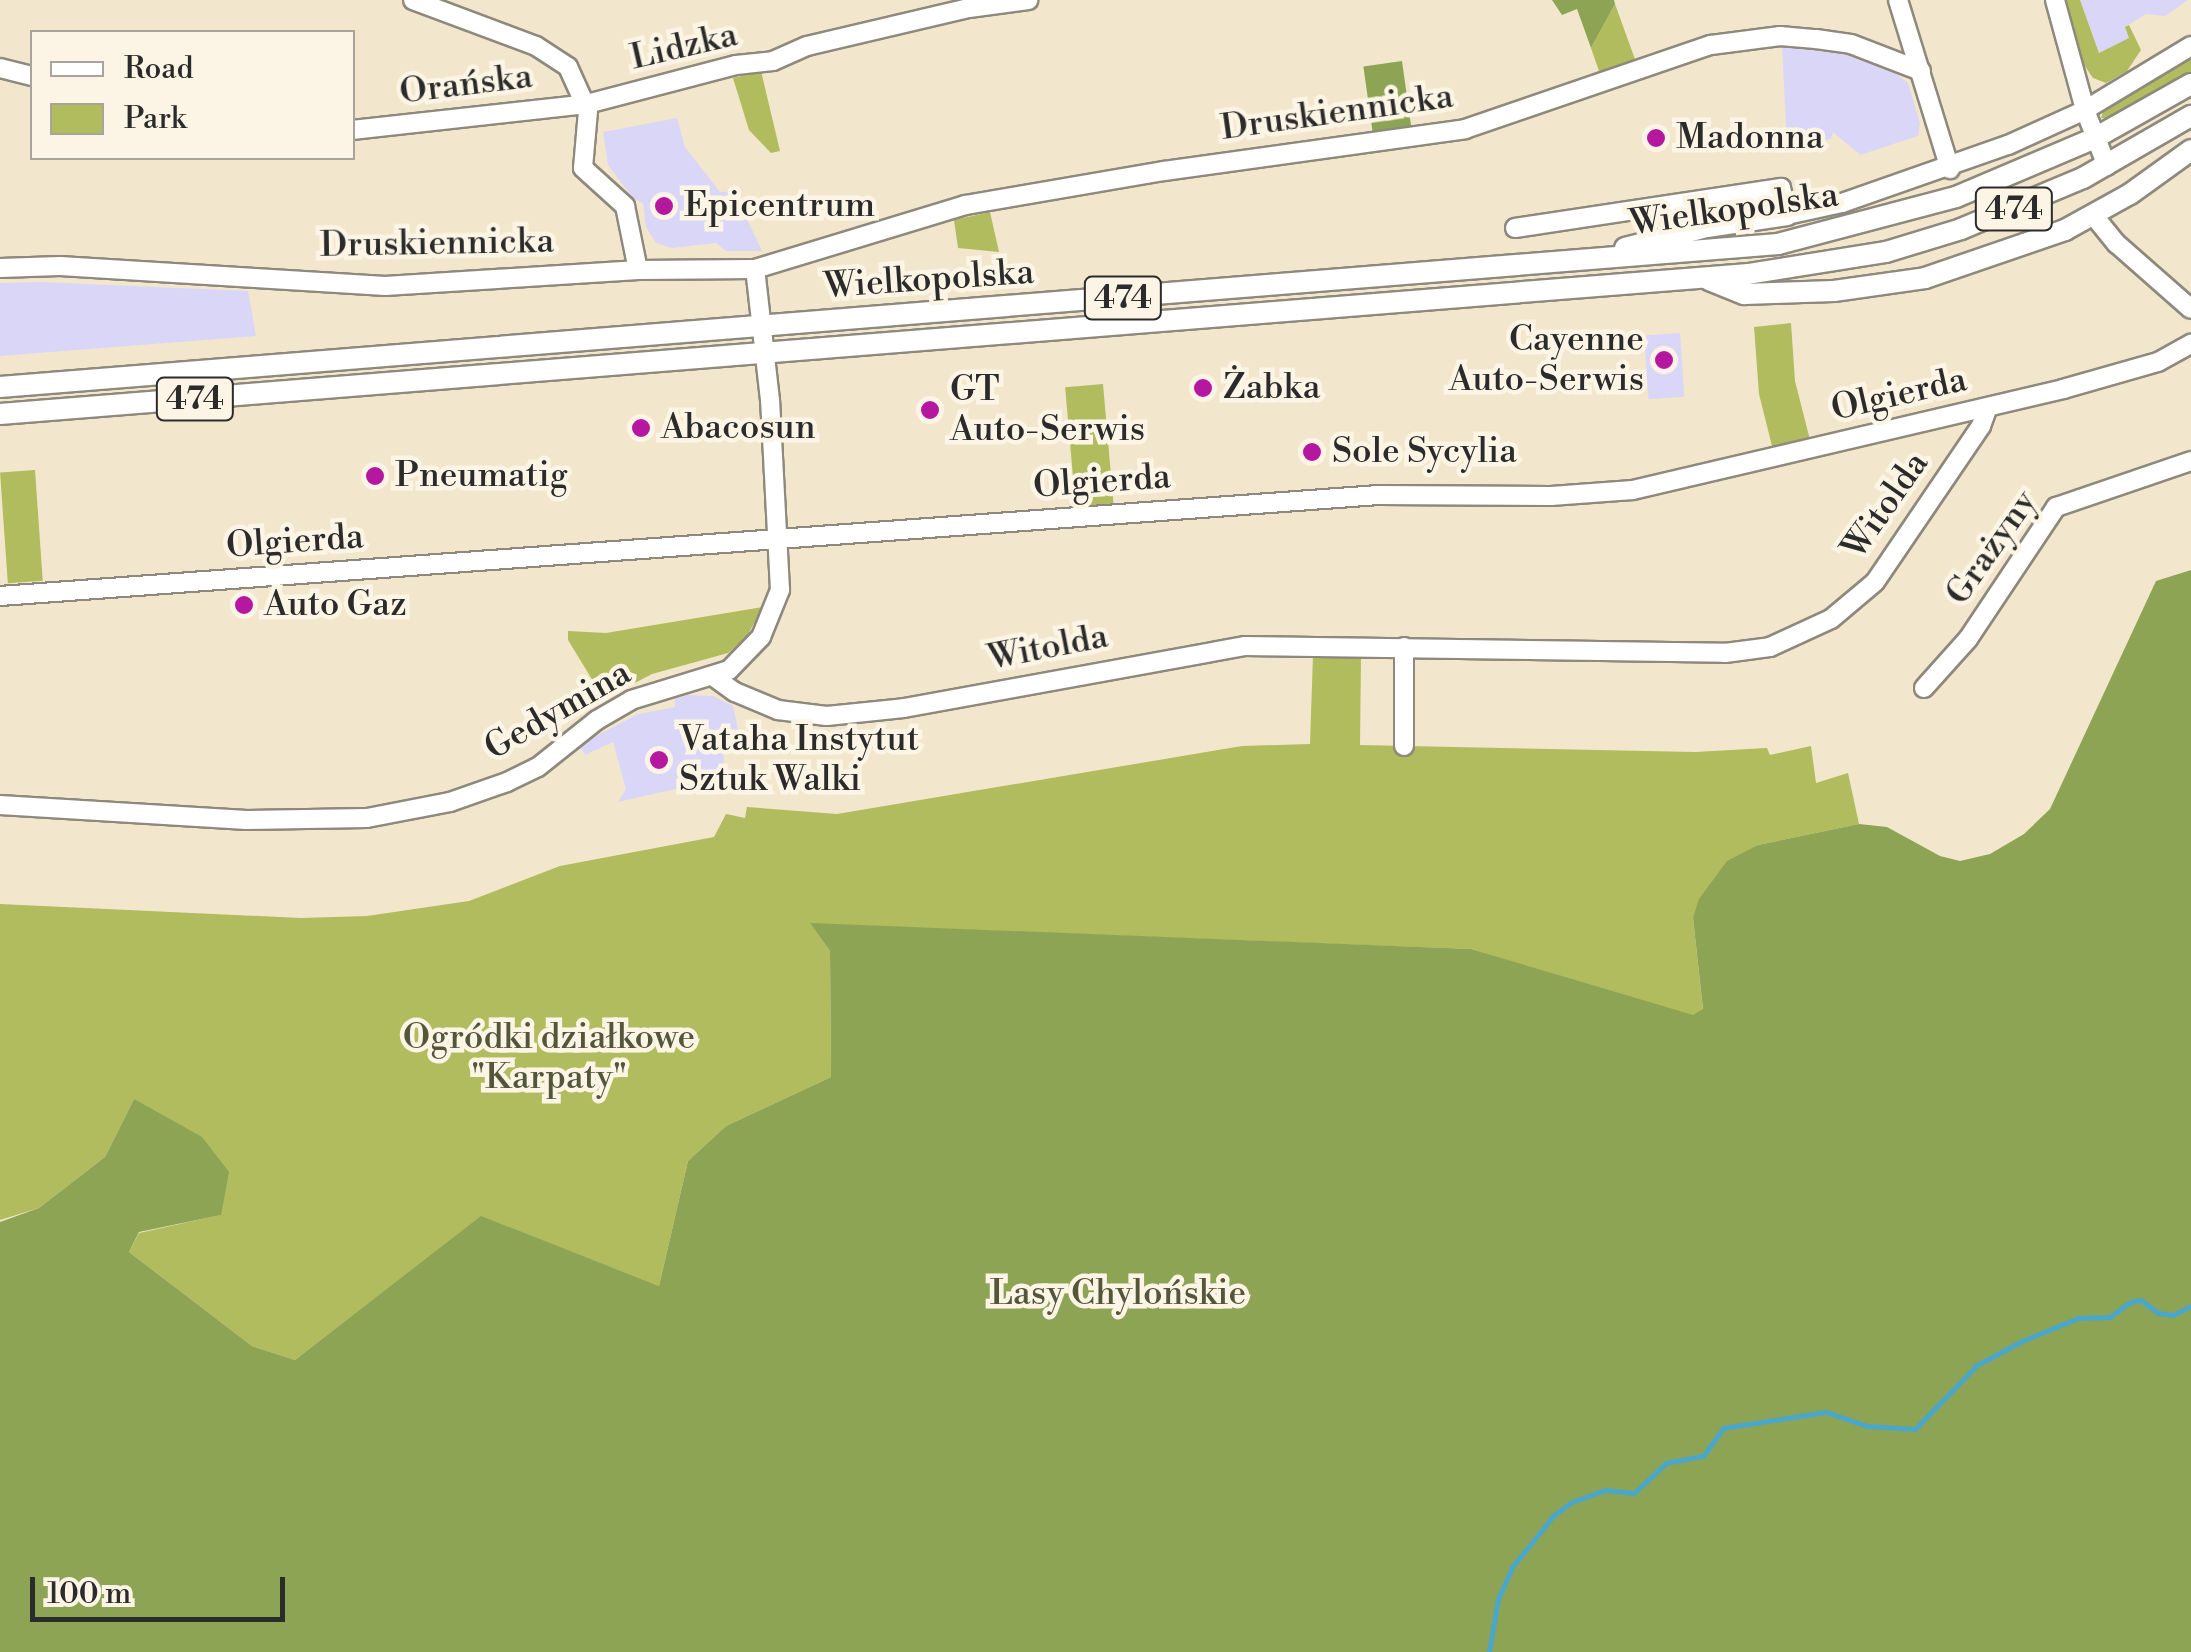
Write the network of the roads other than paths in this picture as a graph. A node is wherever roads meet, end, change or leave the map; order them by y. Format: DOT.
graph roads {
  1 [pos="413,0"];
  2 [pos="1028,0"];
  3 [pos="1898,0"];
  4 [pos="2055,0"];
  5 [pos="2191,46"];
  6 [pos="0,68"];
  7 [pos="1921,71"];
  8 [pos="30,76"];
  9 [pos="2191,84"];
  10 [pos="587,104"];
  11 [pos="2085,110"];
  12 [pos="2191,116"];
  13 [pos="355,130"];
  14 [pos="2095,138"];
  15 [pos="2191,150"];
  16 [pos="2107,166"];
  17 [pos="1950,169"];
  18 [pos="1788,216"];
  19 [pos="2094,216"];
  20 [pos="1515,228"];
  21 [pos="1570,263"];
  22 [pos="0,268"];
  23 [pos="755,269"];
  24 [pos="638,270"];
  25 [pos="1707,279"];
  26 [pos="2191,308"];
  27 [pos="761,326"];
  28 [pos="2191,344"];
  29 [pos="764,354"];
  30 [pos="0,387"];
  31 [pos="1988,407"];
  32 [pos="0,414"];
  33 [pos="2191,460"];
  34 [pos="780,538"];
  35 [pos="0,596"];
  36 [pos="1404,647"];
  37 [pos="714,677"];
  38 [pos="1924,688"];
  39 [pos="1404,746"];
  40 [pos="0,805"];
  1 -- 10 [label="street"];
  2 -- 10 [label="street, Lidzka"];
  3 -- 7 [label="street"];
  4 -- 11 [label="street"];
  5 -- 11 [label="street, Wielkopolska"];
  6 -- 8 [label="street"];
  7 -- 17 [label="street"];
  7 -- 23 [label="street, Druskiennicka"];
  9 -- 14 [label="main road, Wielkopolska / 474"];
  10 -- 13 [label="street, Orańska"];
  10 -- 24 [label="street"];
  11 -- 14 [label="street"];
  11 -- 17 [label="street, Wielkopolska"];
  12 -- 16 [label="main road, Wielkopolska / 474"];
  14 -- 16 [label="street"];
  14 -- 21 [label="main road, Wielkopolska / 474"];
  15 -- 19 [label="main road"];
  16 -- 25 [label="main road, Wielkopolska / 474"];
  17 -- 18 [label="street, Wielkopolska"];
  18 -- 20 [label="street"];
  18 -- 21 [label="main road"];
  19 -- 25 [label="main road"];
  19 -- 26 [label="street"];
  21 -- 27 [label="main road, Wielkopolska / 474"];
  22 -- 24 [label="street, Druskiennicka"];
  23 -- 24 [label="street, Druskiennicka"];
  23 -- 27 [label="street"];
  25 -- 29 [label="main road, Wielkopolska / 474"];
  27 -- 29 [label="street"];
  27 -- 30 [label="main road, Wielkopolska / 474"];
  28 -- 31 [label="street, Olgierda"];
  29 -- 32 [label="main road, Wielkopolska / 474"];
  29 -- 34 [label="street, Gedymina"];
  31 -- 34 [label="street, Olgierda"];
  31 -- 36 [label="street, Witolda"];
  33 -- 38 [label="street, Grażyny"];
  34 -- 35 [label="street, Olgierda"];
  34 -- 37 [label="street, Gedymina"];
  36 -- 37 [label="street, Witolda"];
  36 -- 39 [label="street"];
  37 -- 40 [label="street, Gedymina"];
}
